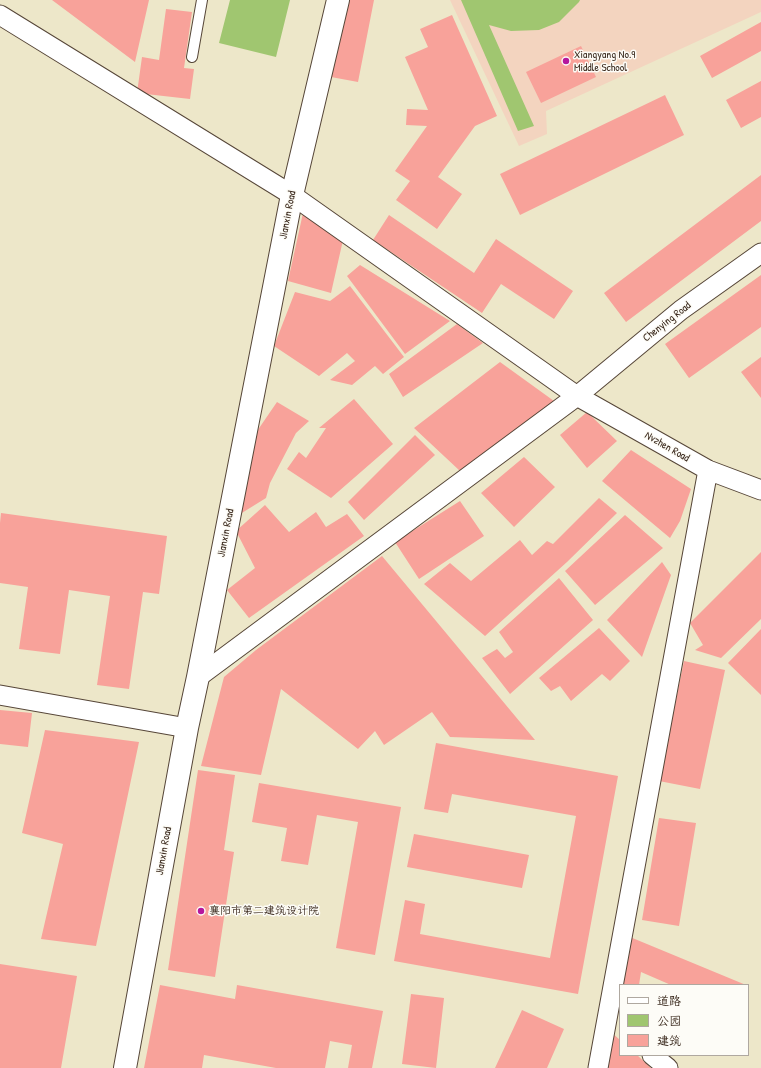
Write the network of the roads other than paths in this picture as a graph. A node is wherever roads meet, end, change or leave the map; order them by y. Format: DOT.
graph roads {
  1 [pos="202,0"];
  2 [pos="338,0"];
  3 [pos="0,15"];
  4 [pos="192,57"];
  5 [pos="292,195"];
  6 [pos="761,253"];
  7 [pos="577,396"];
  8 [pos="708,470"];
  9 [pos="761,490"];
  10 [pos="198,677"];
  11 [pos="0,695"];
  12 [pos="187,728"];
  13 [pos="621,984"];
  14 [pos="619,994"];
  15 [pos="614,1023"];
  16 [pos="653,1056"];
  17 [pos="125,1068"];
  18 [pos="598,1068"];
  19 [pos="668,1068"];
  1 -- 4 [label="lane"];
  2 -- 5 [label="street, Jianxin Road"];
  3 -- 5 [label="street, Nvzhen Road"];
  5 -- 7 [label="street, Nvzhen Road"];
  5 -- 10 [label="street, Jianxin Road"];
  6 -- 7 [label="street, Chenying Road"];
  7 -- 8 [label="street, Nvzhen Road"];
  7 -- 10 [label="street, Chenying Road"];
  8 -- 9 [label="street, Nvzhen Road"];
  8 -- 13 [label="street"];
  10 -- 12 [label="street, Jianxin Road"];
  11 -- 12 [label="street"];
  12 -- 17 [label="street, Jianxin Road"];
  14 -- 15 [label="street"];
  15 -- 18 [label="street"];
  16 -- 19 [label="street"];
}
